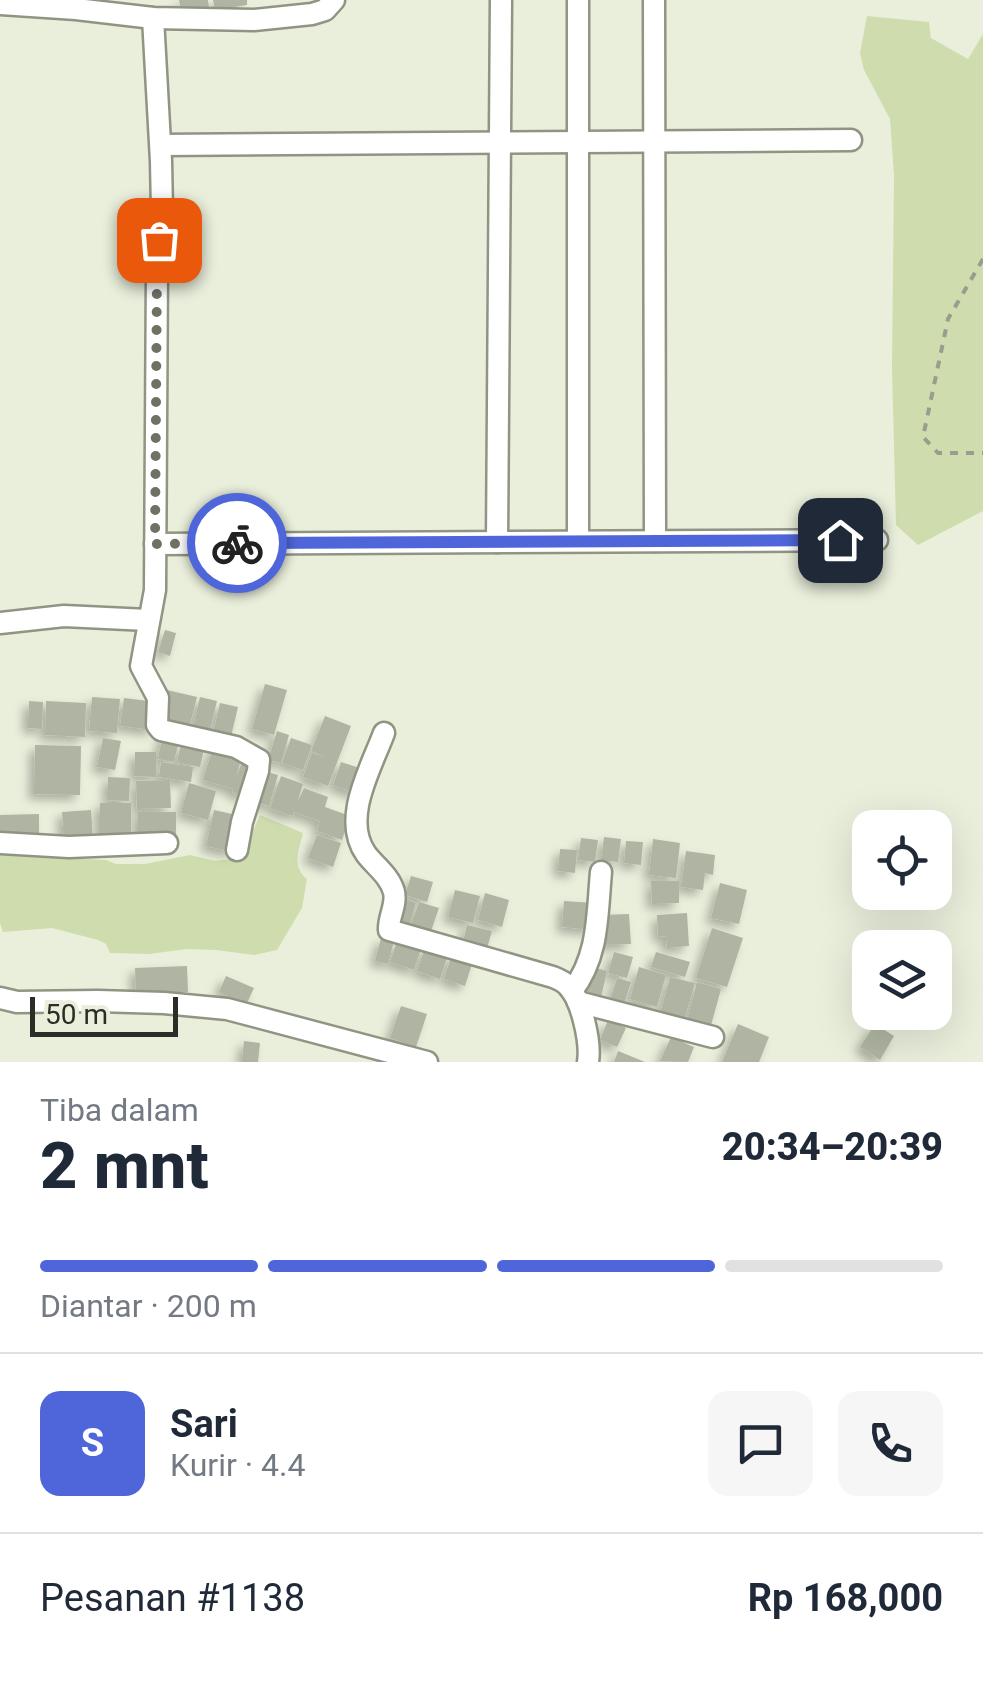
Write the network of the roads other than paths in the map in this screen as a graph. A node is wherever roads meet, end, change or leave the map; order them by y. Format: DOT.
graph roads {
  1 [pos="334,0"];
  2 [pos="501,0"];
  3 [pos="578,0"];
  4 [pos="654,0"];
  5 [pos="0,4"];
  6 [pos="153,18"];
  7 [pos="851,140"];
  8 [pos="577,142"];
  9 [pos="655,142"];
  10 [pos="499,143"];
  11 [pos="160,145"];
  12 [pos="876,540"];
  13 [pos="578,541"];
  14 [pos="655,541"];
  15 [pos="497,542"];
  16 [pos="155,544"];
  17 [pos="148,620"];
  18 [pos="0,623"];
  19 [pos="384,734"];
  20 [pos="0,842"];
  21 [pos="167,844"];
  22 [pos="237,850"];
  23 [pos="601,872"];
  24 [pos="575,996"];
  25 [pos="0,998"];
  26 [pos="713,1037"];
  27 [pos="428,1062"];
  28 [pos="588,1062"];
  1 -- 6 [label="street"];
  2 -- 10 [label="street"];
  3 -- 8 [label="street"];
  4 -- 9 [label="street"];
  5 -- 6 [label="street"];
  6 -- 11 [label="street"];
  7 -- 9 [label="street"];
  8 -- 9 [label="street"];
  8 -- 10 [label="street"];
  8 -- 13 [label="street"];
  9 -- 14 [label="street"];
  10 -- 11 [label="street"];
  10 -- 15 [label="street"];
  11 -- 16 [label="street"];
  12 -- 14 [label="street"];
  13 -- 14 [label="street"];
  13 -- 15 [label="street"];
  15 -- 16 [label="street"];
  16 -- 17 [label="street"];
  17 -- 18 [label="street"];
  17 -- 22 [label="street"];
  19 -- 24 [label="street"];
  20 -- 21 [label="street"];
  23 -- 24 [label="street"];
  24 -- 26 [label="street"];
  24 -- 28 [label="street"];
  25 -- 27 [label="street"];
}
